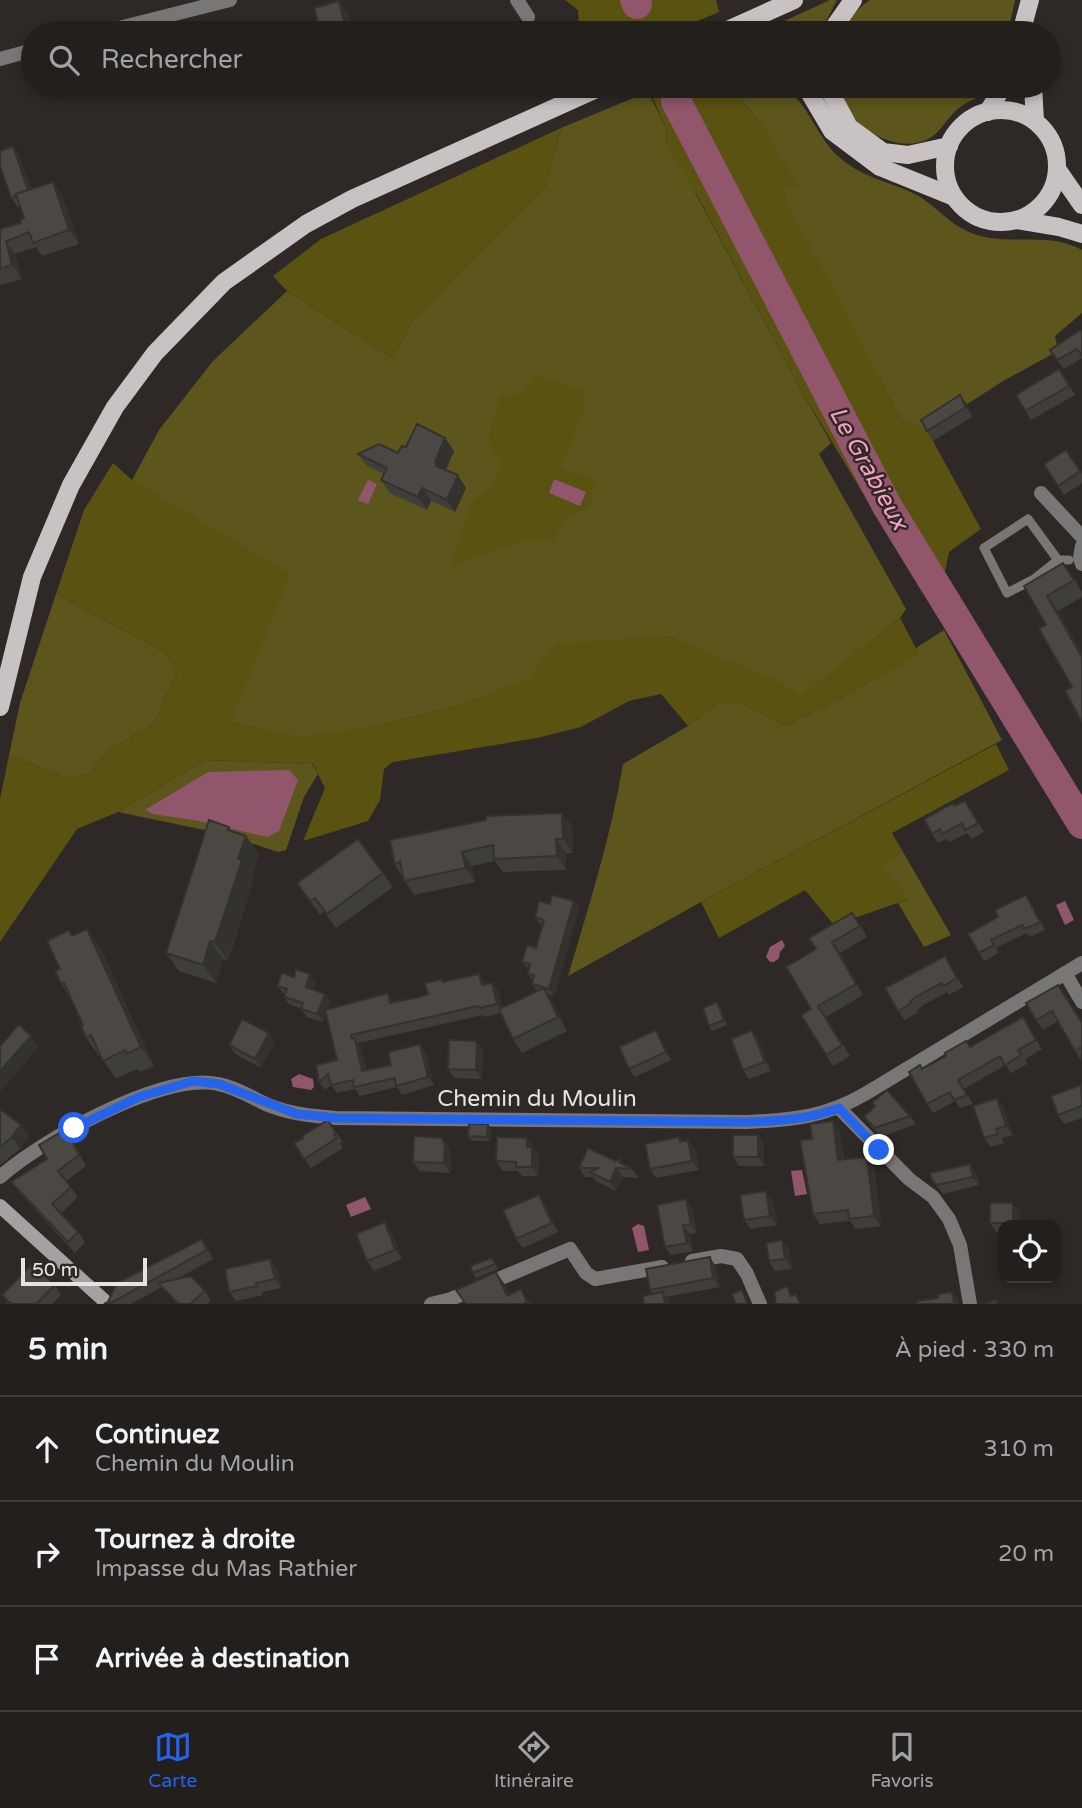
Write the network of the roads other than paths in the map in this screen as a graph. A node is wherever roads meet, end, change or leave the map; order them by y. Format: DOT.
graph roads {
  1 [pos="230,0"];
  2 [pos="517,0"];
  3 [pos="794,0"];
  4 [pos="853,0"];
  5 [pos="1032,0"];
  6 [pos="528,17"];
  7 [pos="147,21"];
  8 [pos="748,21"];
  9 [pos="838,21"];
  10 [pos="1025,21"];
  11 [pos="1033,21"];
  12 [pos="21,53"];
  13 [pos="0,58"];
  14 [pos="576,98"];
  15 [pos="813,98"];
  16 [pos="833,98"];
  17 [pos="996,98"];
  18 [pos="1033,98"];
  19 [pos="988,112"];
  20 [pos="1035,121"];
  21 [pos="949,146"];
  22 [pos="1057,169"];
  23 [pos="954,197"];
  24 [pos="1082,205"];
  25 [pos="1017,220"];
  26 [pos="1082,234"];
  27 [pos="1041,493"];
  28 [pos="1082,537"];
  29 [pos="1074,557"];
  30 [pos="0,707"];
  31 [pos="1082,963"];
  32 [pos="1065,973"];
  33 [pos="1082,1002"];
  34 [pos="839,1108"];
  35 [pos="0,1177"];
  36 [pos="0,1206"];
  37 [pos="108,1304"];
  38 [pos="431,1304"];
  39 [pos="760,1304"];
  40 [pos="970,1304"];
  1 -- 7 [label="street"];
  2 -- 6 [label="street"];
  3 -- 8 [label="main road"];
  4 -- 9 [label="main road"];
  5 -- 10 [label="main road"];
  5 -- 11 [label="main road"];
  12 -- 13 [label="street"];
  14 -- 30 [label="main road"];
  15 -- 23 [label="main road"];
  16 -- 21 [label="main road"];
  17 -- 19 [label="main road"];
  18 -- 20 [label="main road"];
  19 -- 20 [label="main road"];
  19 -- 21 [label="main road"];
  20 -- 22 [label="main road"];
  21 -- 23 [label="main road"];
  22 -- 24 [label="main road"];
  22 -- 25 [label="main road"];
  23 -- 25 [label="main road"];
  25 -- 26 [label="main road"];
  27 -- 28 [label="street"];
  29 -- 29 [label="lane"];
  31 -- 32 [label="street, Chemin du Moulin"];
  32 -- 33 [label="street"];
  32 -- 34 [label="street, Chemin du Moulin"];
  34 -- 35 [label="street, Chemin du Moulin"];
  34 -- 40 [label="street"];
  36 -- 37 [label="main road"];
  38 -- 39 [label="street"];
}
